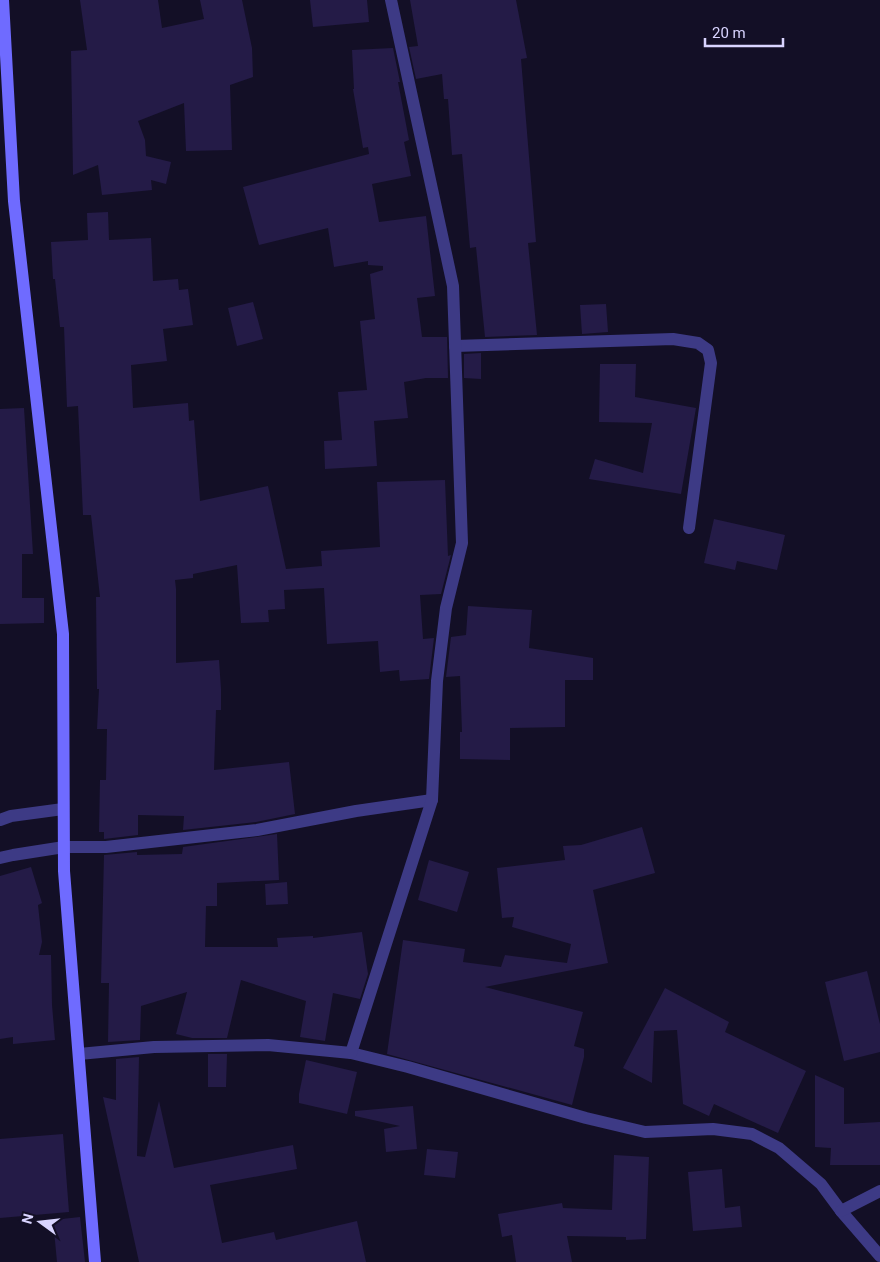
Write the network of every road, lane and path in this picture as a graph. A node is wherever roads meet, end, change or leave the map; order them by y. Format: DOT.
graph roads {
  1 [pos="3,0"];
  2 [pos="391,0"];
  3 [pos="13,184"];
  4 [pos="0,187"];
  5 [pos="455,346"];
  6 [pos="689,528"];
  7 [pos="432,800"];
  8 [pos="64,809"];
  9 [pos="0,820"];
  10 [pos="64,847"];
  11 [pos="0,858"];
  12 [pos="351,1053"];
  13 [pos="78,1054"];
  14 [pos="880,1192"];
  15 [pos="841,1211"];
  16 [pos="880,1256"];
  17 [pos="95,1262"];
  1 -- 3 [label="main road"];
  2 -- 5 [label="street"];
  3 -- 4 [label="main road"];
  3 -- 8 [label="main road"];
  5 -- 6 [label="street"];
  5 -- 7 [label="street"];
  7 -- 10 [label="street"];
  7 -- 12 [label="street"];
  8 -- 9 [label="street"];
  8 -- 10 [label="main road"];
  10 -- 11 [label="street"];
  10 -- 13 [label="main road"];
  12 -- 13 [label="street"];
  12 -- 15 [label="street"];
  13 -- 17 [label="main road"];
  14 -- 15 [label="street"];
  15 -- 16 [label="street"];
}
